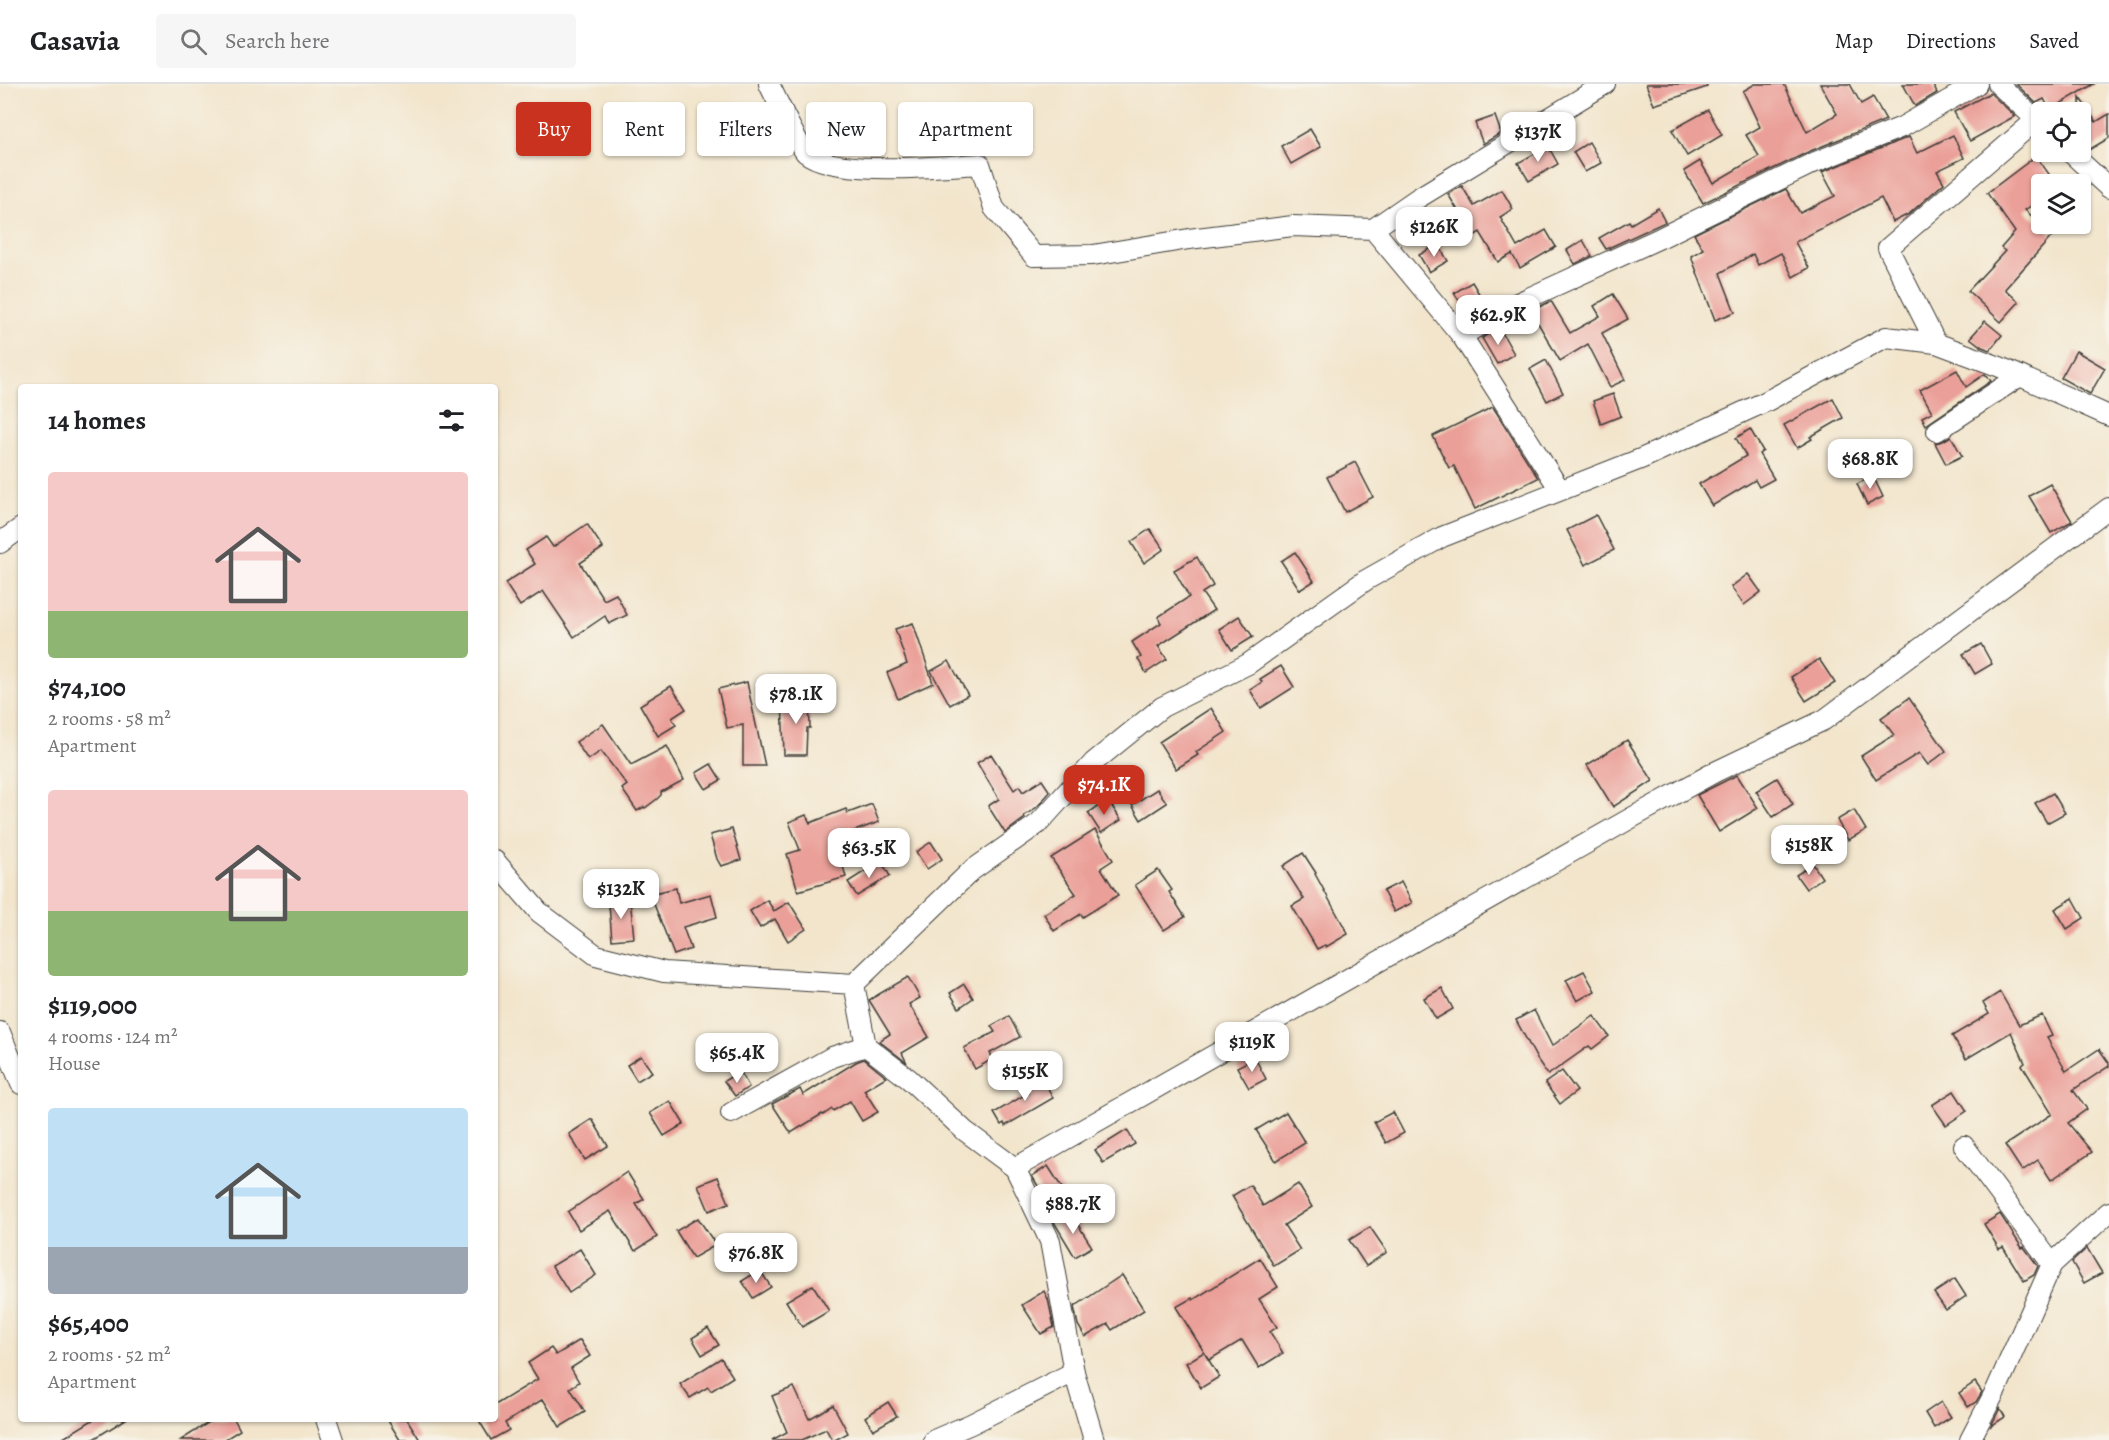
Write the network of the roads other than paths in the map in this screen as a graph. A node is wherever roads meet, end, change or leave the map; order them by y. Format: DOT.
graph roads {
  1 [pos="769,84"];
  2 [pos="1605,84"];
  3 [pos="1977,84"];
  4 [pos="1998,84"];
  5 [pos="2031,115"];
  6 [pos="2031,129"];
  7 [pos="2081,162"];
  8 [pos="2109,188"];
  9 [pos="1373,229"];
  10 [pos="1462,336"];
  11 [pos="1936,343"];
  12 [pos="2020,376"];
  13 [pos="2109,416"];
  14 [pos="1937,431"];
  15 [pos="1560,490"];
  16 [pos="2109,508"];
  17 [pos="18,530"];
  18 [pos="0,543"];
  19 [pos="498,864"];
  20 [pos="854,984"];
  21 [pos="0,1032"];
  22 [pos="866,1046"];
  23 [pos="18,1077"];
  24 [pos="731,1113"];
  25 [pos="1964,1146"];
  26 [pos="1015,1168"];
  27 [pos="2109,1212"];
  28 [pos="2052,1264"];
  29 [pos="1074,1372"];
  30 [pos="327,1422"];
  31 [pos="333,1440"];
  32 [pos="934,1440"];
  33 [pos="1094,1440"];
  34 [pos="1970,1440"];
  1 -- 9 [label="street"];
  2 -- 9 [label="street"];
  3 -- 10 [label="street"];
  4 -- 5 [label="street"];
  6 -- 11 [label="street"];
  7 -- 8 [label="street"];
  9 -- 10 [label="street"];
  10 -- 15 [label="street"];
  11 -- 12 [label="street"];
  11 -- 15 [label="street"];
  12 -- 13 [label="street"];
  12 -- 14 [label="street"];
  15 -- 20 [label="street"];
  16 -- 26 [label="street"];
  17 -- 18 [label="street"];
  19 -- 20 [label="street"];
  20 -- 22 [label="street"];
  21 -- 23 [label="street"];
  22 -- 24 [label="street"];
  22 -- 26 [label="street"];
  25 -- 28 [label="street"];
  26 -- 29 [label="street"];
  27 -- 28 [label="street"];
  28 -- 34 [label="street"];
  29 -- 32 [label="street"];
  29 -- 33 [label="street"];
  30 -- 31 [label="street"];
}
